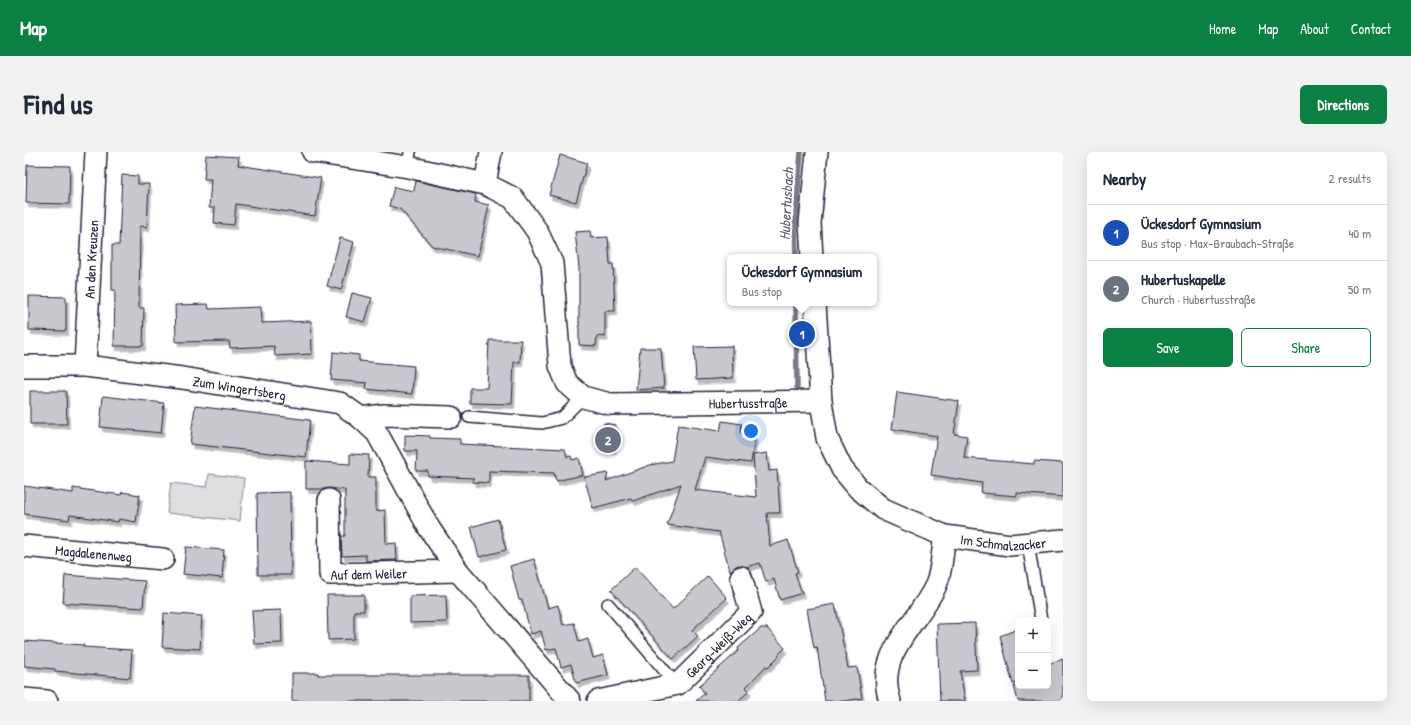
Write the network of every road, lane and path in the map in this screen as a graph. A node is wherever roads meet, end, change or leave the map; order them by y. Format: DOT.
graph roads {
  1 [pos="96,152"];
  2 [pos="313,152"];
  3 [pos="491,152"];
  4 [pos="817,152"];
  5 [pos="409,159"];
  6 [pos="484,184"];
  7 [pos="812,254"];
  8 [pos="815,306"];
  9 [pos="24,366"];
  10 [pos="85,366"];
  11 [pos="583,397"];
  12 [pos="821,401"];
  13 [pos="460,417"];
  14 [pos="361,418"];
  15 [pos="329,500"];
  16 [pos="945,536"];
  17 [pos="1063,540"];
  18 [pos="1028,544"];
  19 [pos="24,546"];
  20 [pos="163,559"];
  21 [pos="458,571"];
  22 [pos="741,578"];
  23 [pos="608,604"];
  24 [pos="1040,617"];
  25 [pos="676,684"];
  26 [pos="24,699"];
  27 [pos="47,701"];
  28 [pos="570,701"];
  29 [pos="598,701"];
  30 [pos="890,701"];
  1 -- 10 [label="street, An den Kreuzen"];
  2 -- 5 [label="street, Hubertusstraße"];
  3 -- 6 [label="street"];
  4 -- 7 [label="street"];
  5 -- 6 [label="street, Hubertusstraße"];
  6 -- 11 [label="street, Hubertusstraße"];
  8 -- 12 [label="street"];
  9 -- 10 [label="street, Zum Wingertsberg"];
  10 -- 14 [label="street, Zum Wingertsberg"];
  11 -- 12 [label="street, Hubertusstraße"];
  11 -- 13 [label="lane"];
  12 -- 16 [label="street"];
  13 -- 14 [label="street"];
  14 -- 21 [label="street"];
  15 -- 21 [label="street, Auf dem Weiler"];
  16 -- 18 [label="street, Im Schmalzacker"];
  16 -- 30 [label="street"];
  17 -- 18 [label="street, Im Schmalzacker"];
  18 -- 24 [label="lane"];
  19 -- 20 [label="street, Magdalenenweg"];
  21 -- 28 [label="street"];
  22 -- 25 [label="street, Georg-Weiß-Weg"];
  23 -- 25 [label="lane, Georg-Weiß-Weg"];
  25 -- 29 [label="street, Georg-Weiß-Weg"];
  26 -- 27 [label="street"];
}
